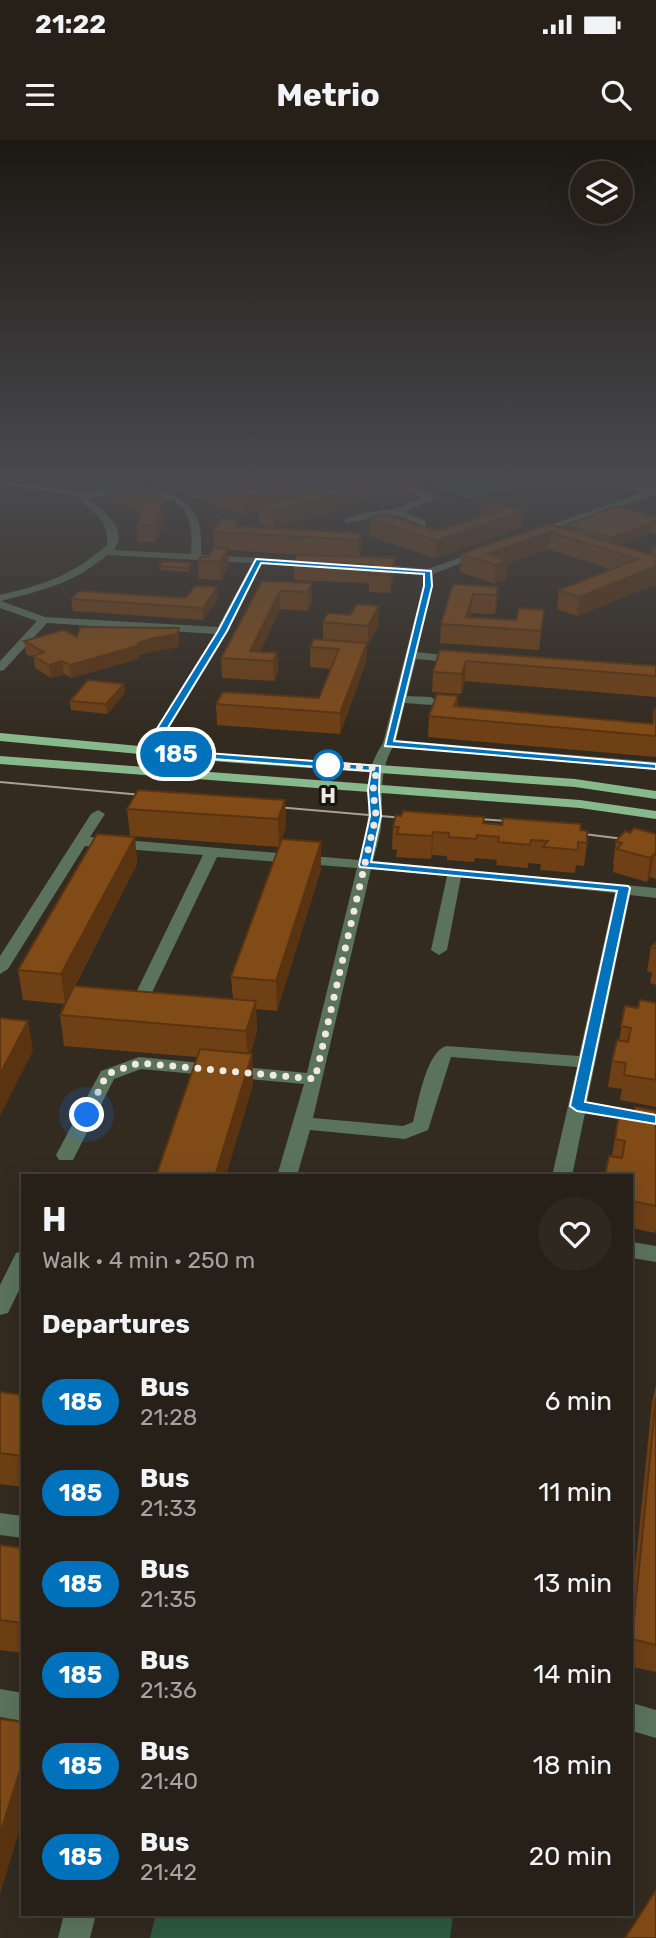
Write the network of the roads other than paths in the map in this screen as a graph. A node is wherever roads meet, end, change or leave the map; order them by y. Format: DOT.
graph roads {
  1 [pos="91,564"];
  2 [pos="257,564"];
  3 [pos="314,564"];
  4 [pos="451,564"];
  5 [pos="335,565"];
  6 [pos="363,566"];
  7 [pos="428,572"];
  8 [pos="0,598"];
  9 [pos="0,604"];
  10 [pos="44,620"];
  11 [pos="222,631"];
  12 [pos="412,655"];
  13 [pos="2,662"];
  14 [pos="479,662"];
  15 [pos="401,699"];
  16 [pos="431,701"];
  17 [pos="0,737"];
  18 [pos="389,743"];
  19 [pos="148,751"];
  20 [pos="0,760"];
  21 [pos="656,766"];
  22 [pos="377,768"];
  23 [pos="373,790"];
  24 [pos="656,795"];
  25 [pos="98,814"];
  26 [pos="656,815"];
  27 [pos="81,841"];
  28 [pos="212,851"];
  29 [pos="365,865"];
  30 [pos="455,872"];
  31 [pos="624,888"];
  32 [pos="656,893"];
  33 [pos="439,950"];
  34 [pos="3,960"];
  35 [pos="138,1007"];
  36 [pos="586,1062"];
  37 [pos="315,1079"];
  38 [pos="577,1106"];
  39 [pos="656,1119"];
  40 [pos="302,1123"];
  41 [pos="66,1154"];
  42 [pos="288,1174"];
  43 [pos="562,1174"];
  44 [pos="633,1250"];
  45 [pos="656,1254"];
  46 [pos="21,1263"];
  47 [pos="0,1307"];
  48 [pos="0,1524"];
  49 [pos="21,1527"];
  50 [pos="0,1703"];
  51 [pos="21,1707"];
  52 [pos="633,1717"];
  53 [pos="656,1724"];
  54 [pos="80,1916"];
  55 [pos="74,1938"];
  1 -- 8 [label="street"];
  2 -- 11 [label="street"];
  3 -- 5 [label="street"];
  4 -- 7 [label="street"];
  6 -- 7 [label="street"];
  7 -- 12 [label="street"];
  9 -- 10 [label="street"];
  10 -- 11 [label="street"];
  10 -- 13 [label="street"];
  11 -- 19 [label="street"];
  12 -- 14 [label="street"];
  12 -- 15 [label="street"];
  15 -- 16 [label="street"];
  15 -- 18 [label="street"];
  17 -- 19 [label="main road"];
  18 -- 21 [label="street"];
  18 -- 22 [label="street"];
  19 -- 22 [label="main road"];
  20 -- 23 [label="main road"];
  22 -- 23 [label="street"];
  22 -- 24 [label="main road"];
  23 -- 26 [label="main road"];
  23 -- 29 [label="street"];
  25 -- 27 [label="street"];
  27 -- 28 [label="street"];
  27 -- 34 [label="street"];
  28 -- 29 [label="street"];
  28 -- 35 [label="street"];
  29 -- 30 [label="street"];
  29 -- 37 [label="street"];
  30 -- 31 [label="street"];
  30 -- 33 [label="street"];
  31 -- 32 [label="street"];
  31 -- 36 [label="street"];
  36 -- 38 [label="street"];
  36 -- 40 [label="street"];
  37 -- 40 [label="street"];
  37 -- 41 [label="street"];
  38 -- 39 [label="street"];
  38 -- 43 [label="street"];
  40 -- 42 [label="street"];
  44 -- 45 [label="street"];
  46 -- 47 [label="street"];
  48 -- 49 [label="street"];
  50 -- 51 [label="street"];
  52 -- 53 [label="street"];
  54 -- 55 [label="street"];
}
